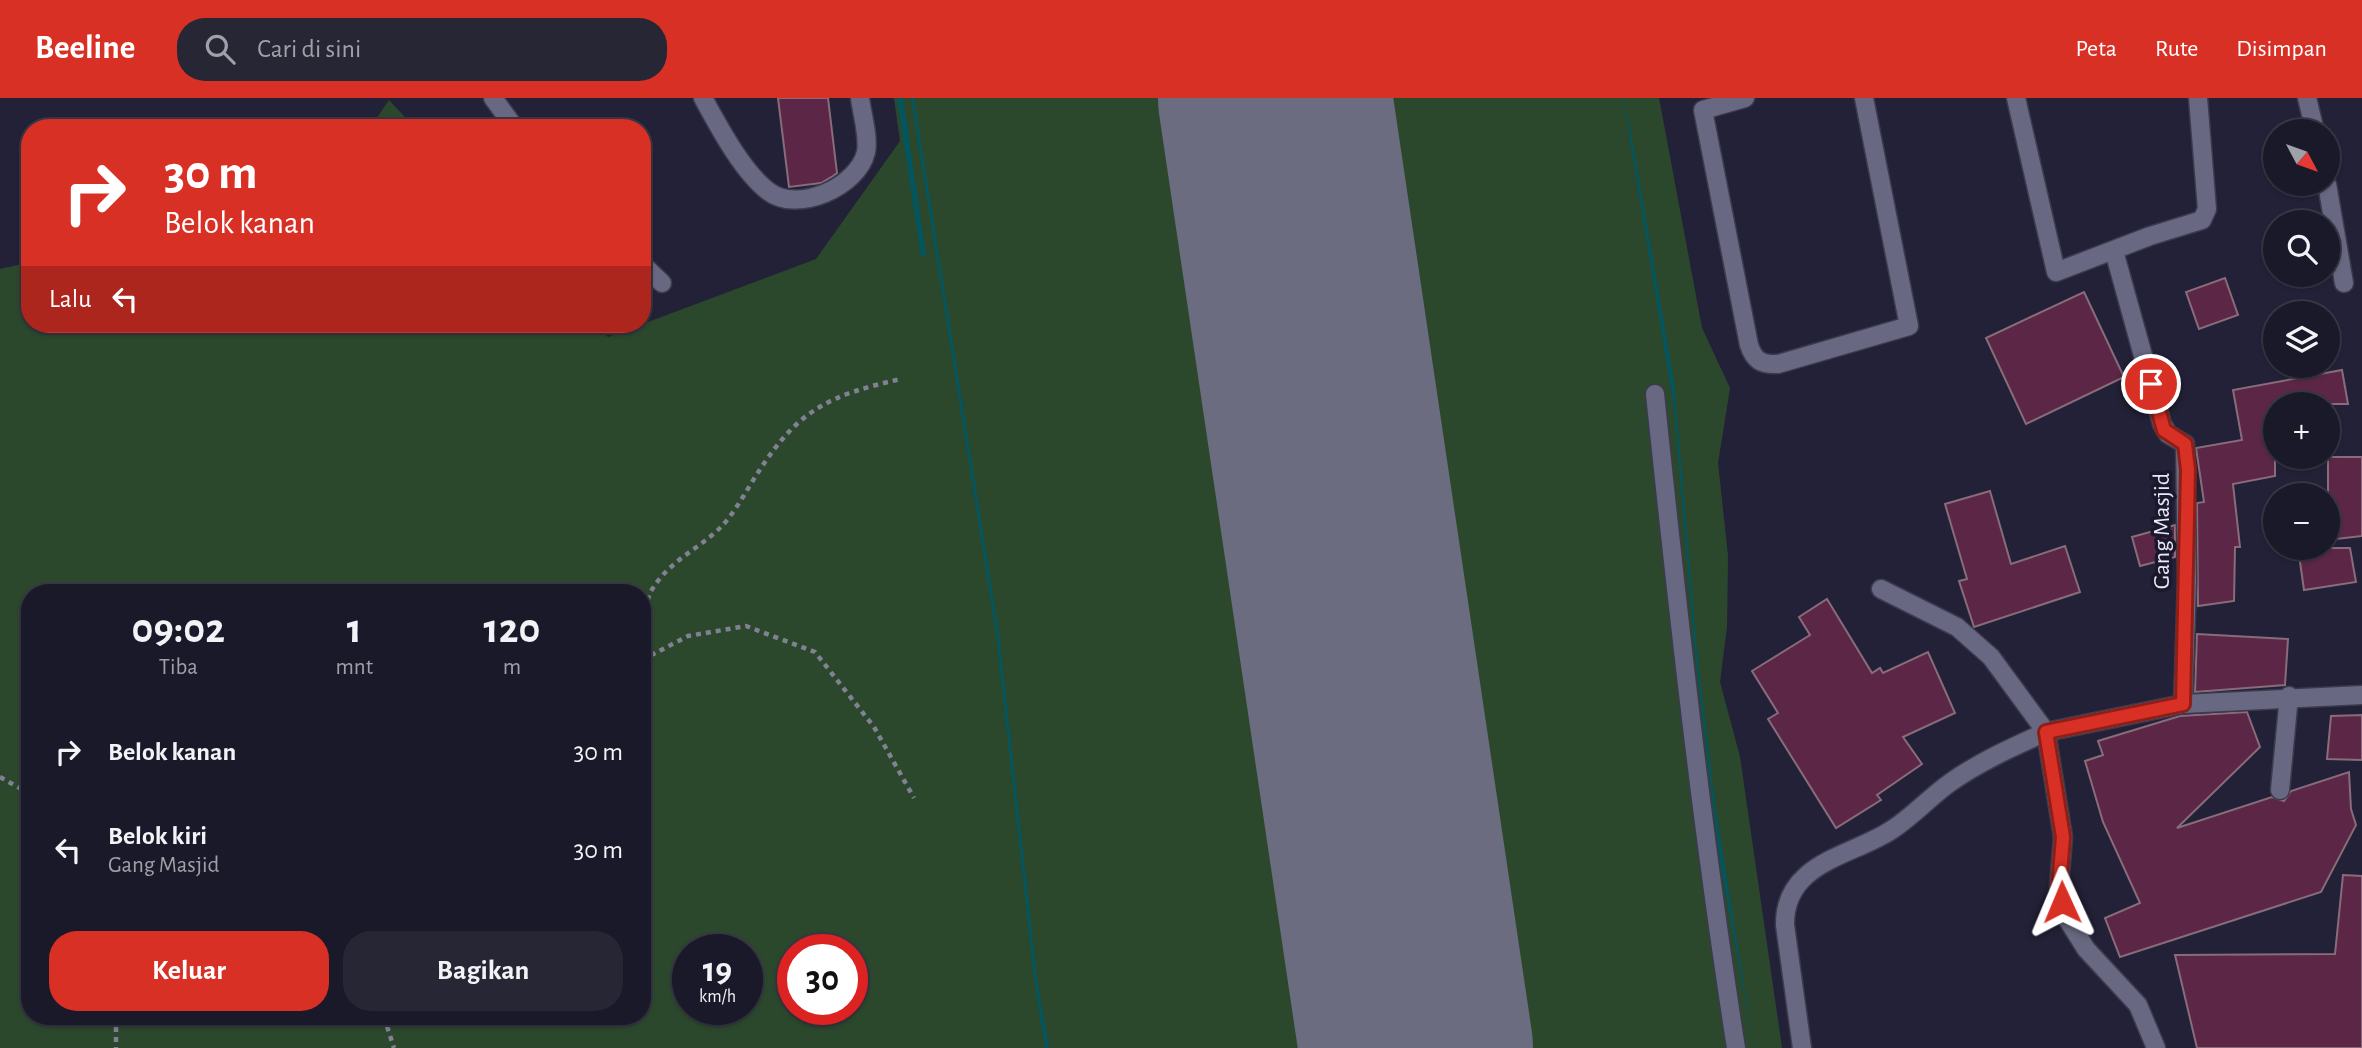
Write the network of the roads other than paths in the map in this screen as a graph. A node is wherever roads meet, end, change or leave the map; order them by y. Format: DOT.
graph roads {
  1 [pos="493,98"];
  2 [pos="703,98"];
  3 [pos="860,98"];
  4 [pos="1745,98"];
  5 [pos="1864,98"];
  6 [pos="2016,98"];
  7 [pos="2199,98"];
  8 [pos="2307,98"];
  9 [pos="508,119"];
  10 [pos="2312,119"];
  11 [pos="2329,196"];
  12 [pos="2114,251"];
  13 [pos="651,273"];
  14 [pos="662,283"];
  15 [pos="2344,283"];
  16 [pos="1655,394"];
  17 [pos="1881,589"];
  18 [pos="2362,695"];
  19 [pos="2289,696"];
  20 [pos="2183,704"];
  21 [pos="2046,732"];
  22 [pos="2280,790"];
  23 [pos="1736,1048"];
  24 [pos="1802,1048"];
  25 [pos="2156,1048"];
  1 -- 9 [label="street"];
  2 -- 3 [label="street"];
  4 -- 5 [label="street"];
  6 -- 12 [label="street"];
  7 -- 12 [label="street"];
  8 -- 10 [label="street"];
  11 -- 15 [label="street"];
  12 -- 20 [label="street, Gang Masjid"];
  13 -- 14 [label="street"];
  16 -- 23 [label="street"];
  17 -- 21 [label="street"];
  18 -- 19 [label="street"];
  19 -- 20 [label="street"];
  19 -- 22 [label="street"];
  20 -- 21 [label="street"];
  21 -- 24 [label="street"];
  21 -- 25 [label="street"];
}
